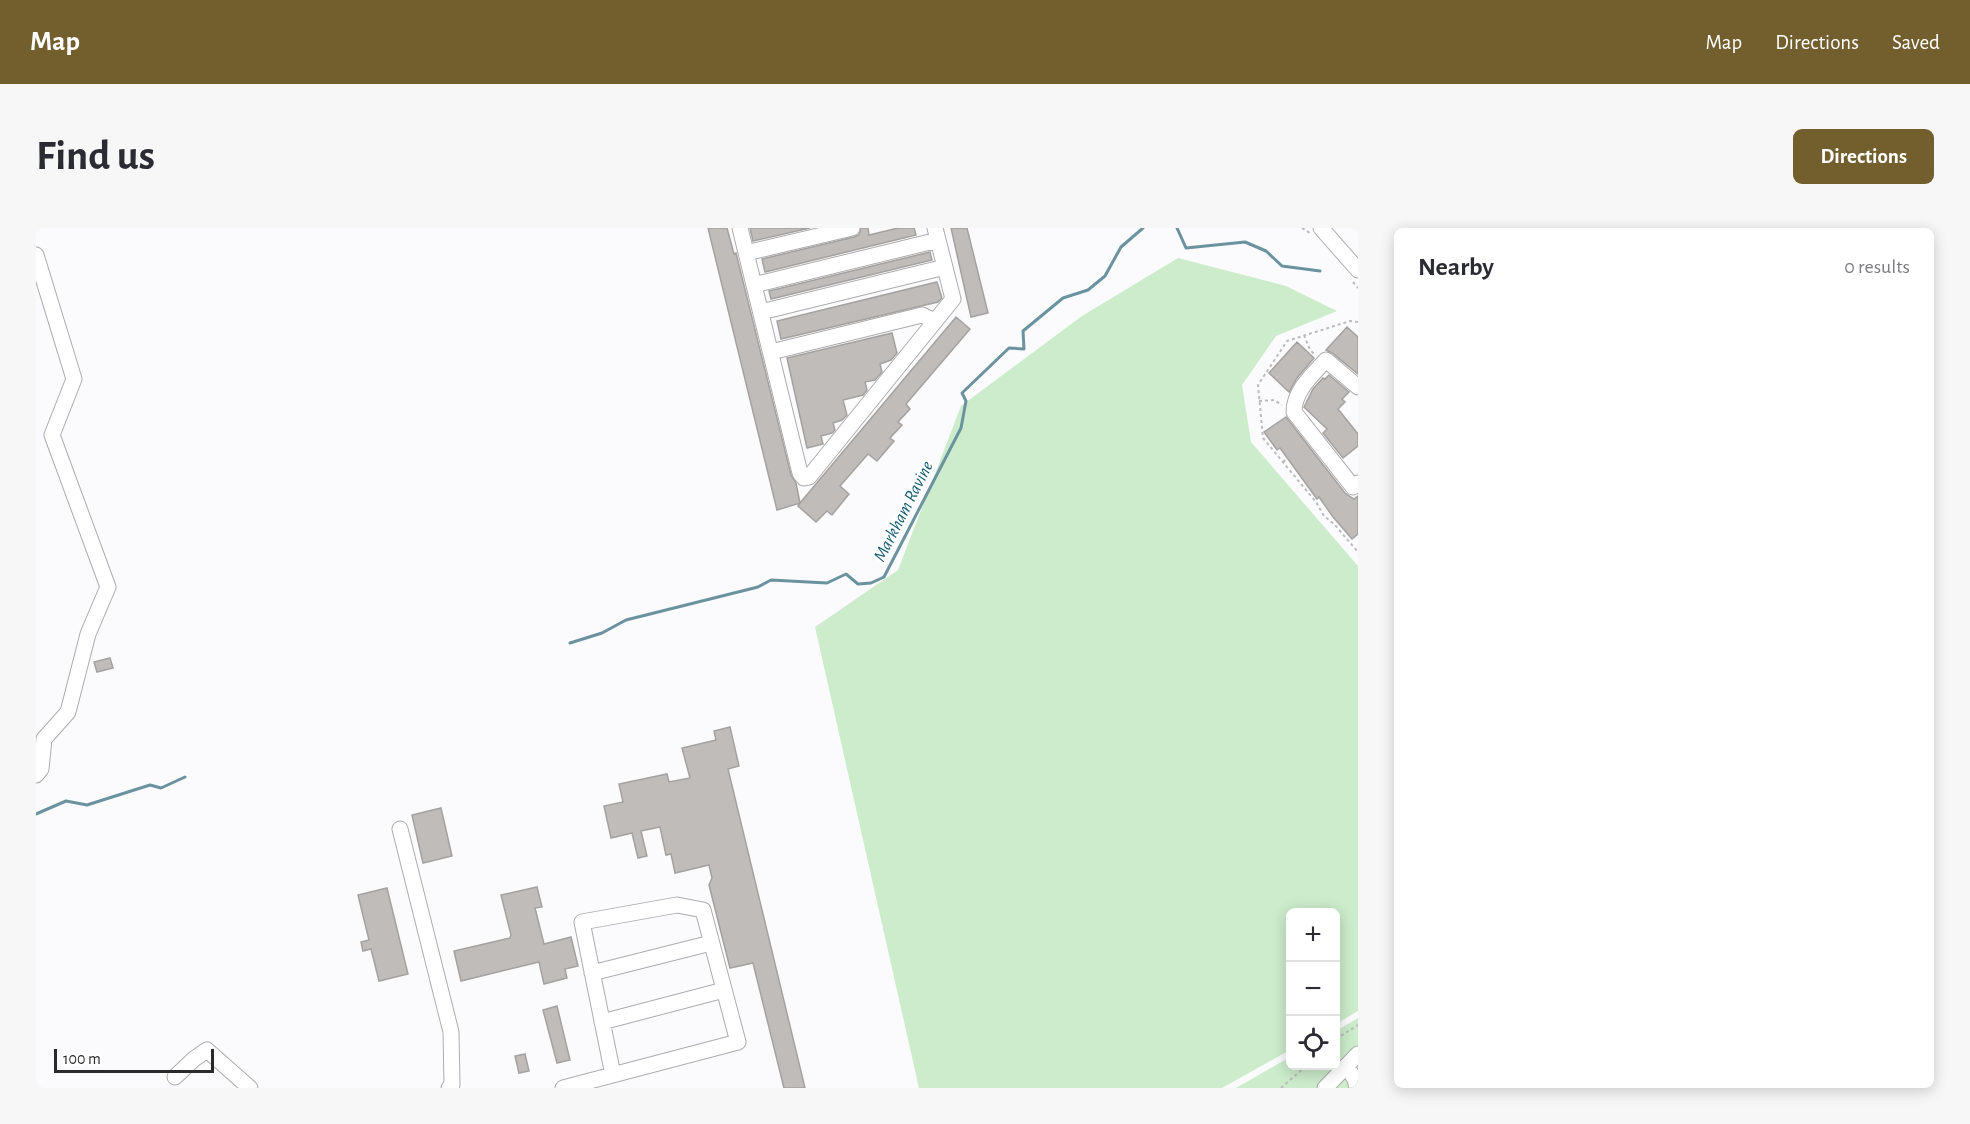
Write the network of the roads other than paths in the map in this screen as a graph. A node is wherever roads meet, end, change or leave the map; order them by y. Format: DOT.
graph roads {
  1 [pos="740,228"];
  2 [pos="852,228"];
  3 [pos="1321,228"];
  4 [pos="937,234"];
  5 [pos="746,254"];
  6 [pos="36,255"];
  7 [pos="945,267"];
  8 [pos="1358,270"];
  9 [pos="754,285"];
  10 [pos="761,312"];
  11 [pos="935,321"];
  12 [pos="771,352"];
  13 [pos="1358,387"];
  14 [pos="1358,483"];
  15 [pos="36,775"];
  16 [pos="400,829"];
  17 [pos="711,943"];
  18 [pos="592,973"];
  19 [pos="724,990"];
  20 [pos="602,1022"];
  21 [pos="1358,1054"];
  22 [pos="1346,1066"];
  23 [pos="612,1075"];
  24 [pos="175,1077"];
  25 [pos="250,1088"];
  26 [pos="449,1088"];
  27 [pos="563,1088"];
  28 [pos="1325,1088"];
  29 [pos="1357,1088"];
  1 -- 5 [label="street"];
  2 -- 5 [label="street"];
  3 -- 8 [label="street"];
  4 -- 7 [label="street"];
  4 -- 9 [label="street"];
  5 -- 9 [label="street"];
  6 -- 15 [label="street"];
  7 -- 10 [label="street"];
  7 -- 11 [label="street"];
  9 -- 10 [label="street"];
  10 -- 12 [label="street"];
  11 -- 12 [label="street"];
  11 -- 12 [label="street"];
  13 -- 14 [label="street"];
  16 -- 26 [label="street"];
  17 -- 18 [label="street"];
  17 -- 18 [label="street"];
  17 -- 19 [label="street"];
  18 -- 20 [label="street"];
  19 -- 20 [label="street"];
  19 -- 23 [label="street"];
  20 -- 23 [label="street"];
  21 -- 22 [label="street"];
  22 -- 28 [label="street"];
  22 -- 29 [label="street"];
  23 -- 27 [label="street"];
  24 -- 25 [label="street"];
}
